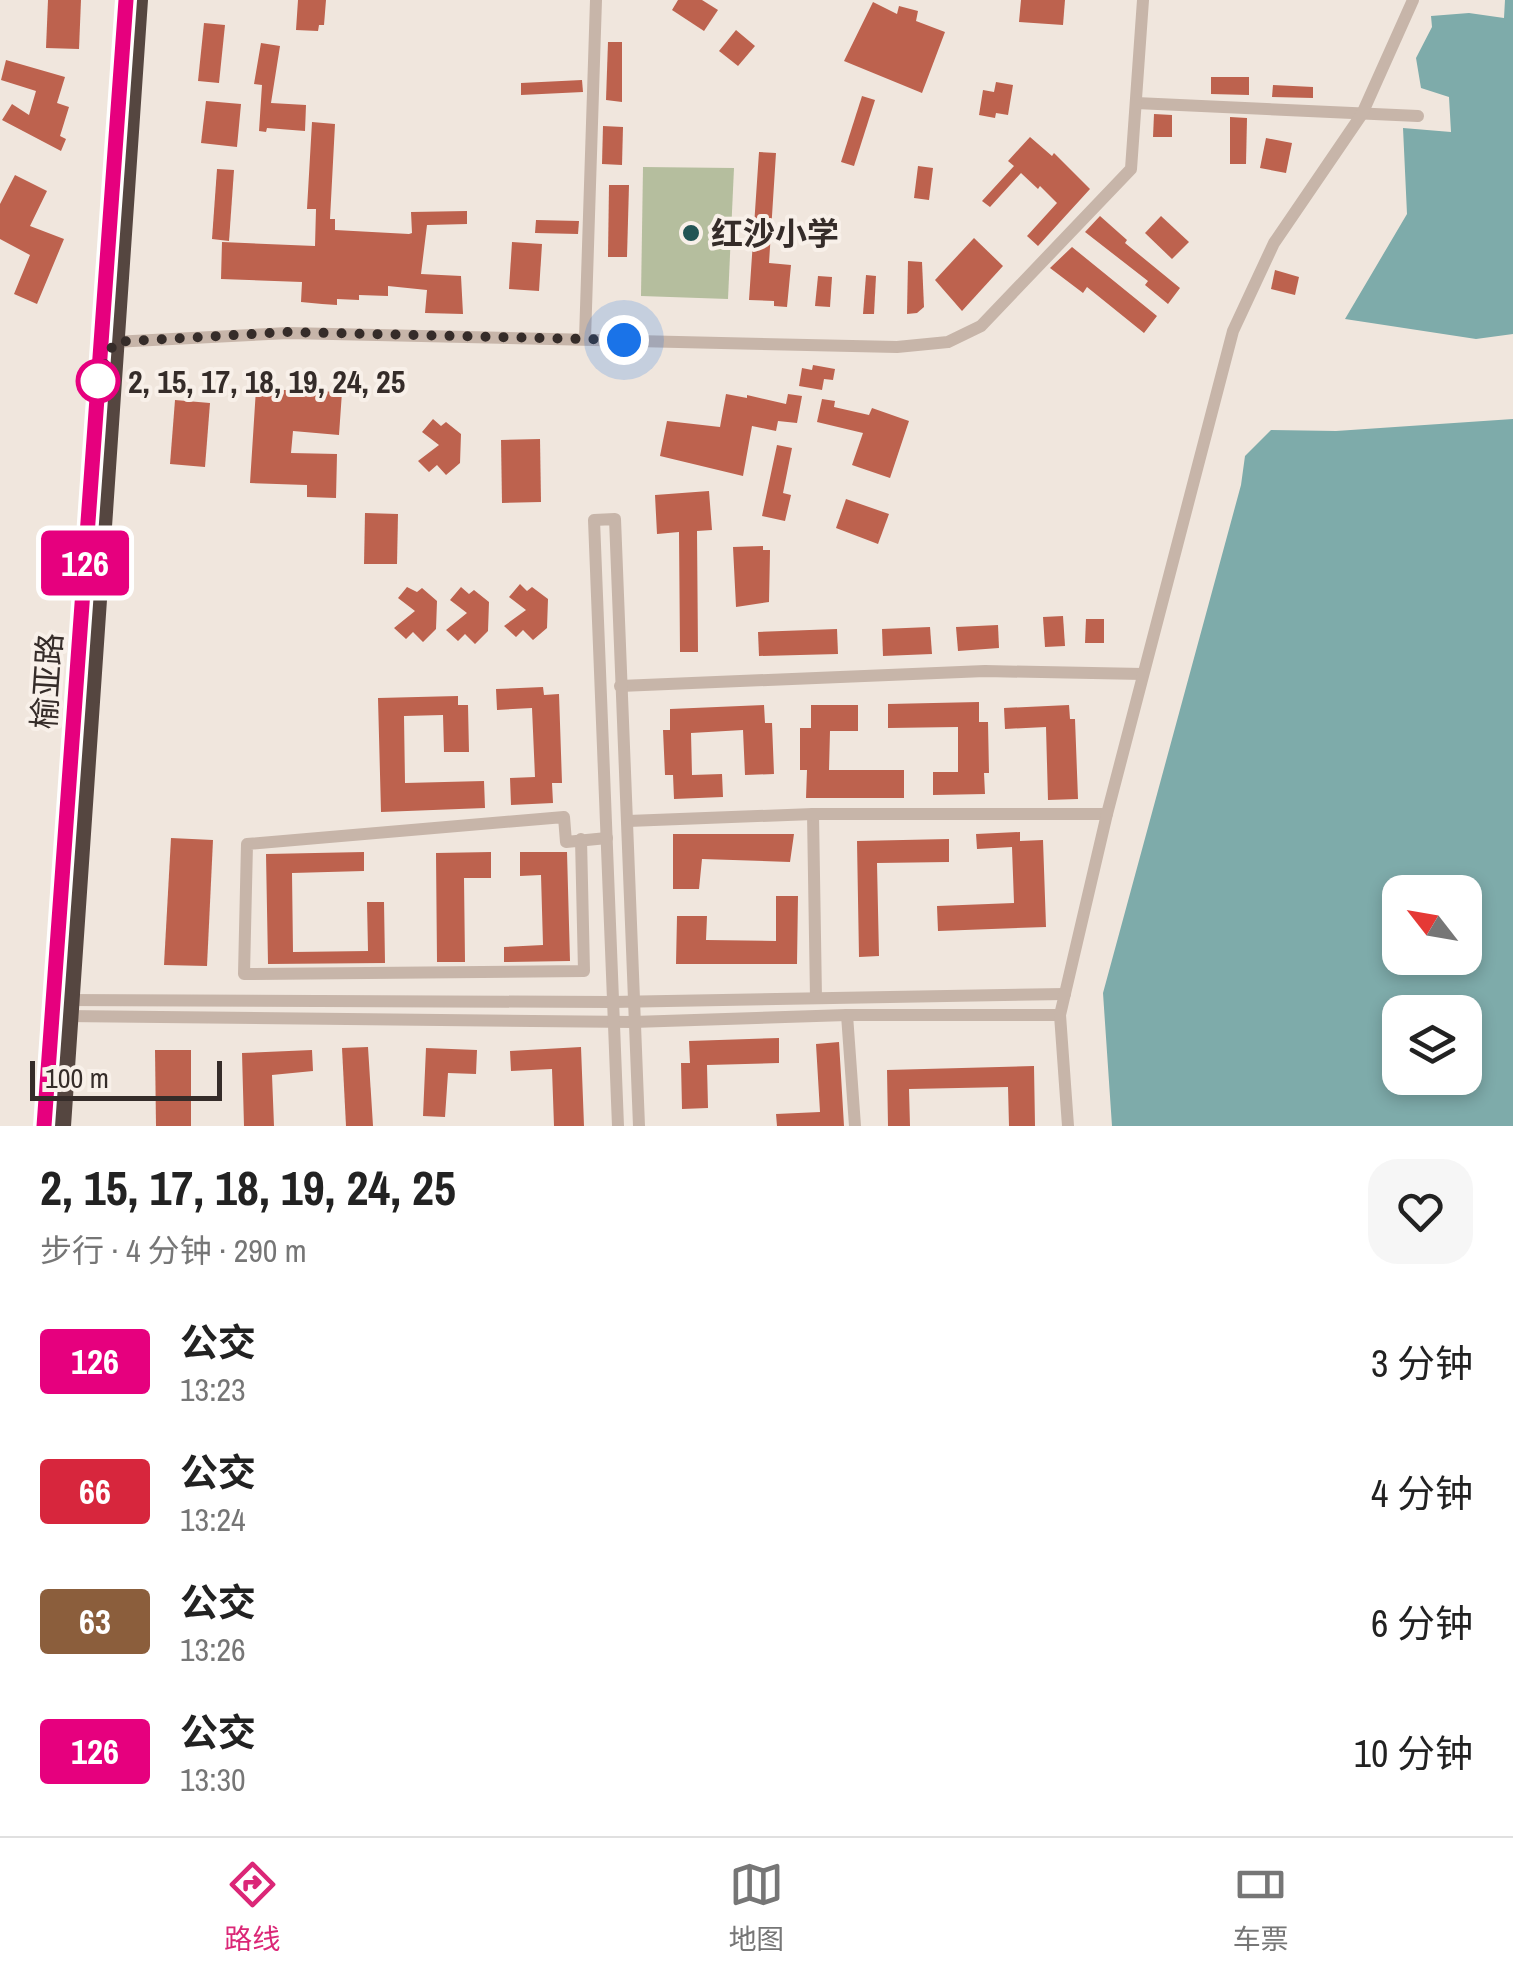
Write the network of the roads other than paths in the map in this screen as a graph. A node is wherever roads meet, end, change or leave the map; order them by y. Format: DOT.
graph roads {
  1 [pos="126,0"];
  2 [pos="139,0"];
  3 [pos="596,0"];
  4 [pos="1143,0"];
  5 [pos="1413,0"];
  6 [pos="1136,103"];
  7 [pos="1362,114"];
  8 [pos="1418,116"];
  9 [pos="585,340"];
  10 [pos="114,342"];
  11 [pos="1143,674"];
  12 [pos="620,686"];
  13 [pos="813,814"];
  14 [pos="1106,814"];
  15 [pos="628,820"];
  16 [pos="606,838"];
  17 [pos="581,840"];
  18 [pos="1065,994"];
  19 [pos="816,998"];
  20 [pos="612,1002"];
  21 [pos="633,1002"];
  22 [pos="62,1008"];
  23 [pos="847,1015"];
  24 [pos="1060,1015"];
  25 [pos="612,1020"];
  26 [pos="633,1022"];
  27 [pos="44,1126"];
  28 [pos="62,1126"];
  29 [pos="618,1126"];
  30 [pos="639,1126"];
  31 [pos="854,1126"];
  32 [pos="1068,1126"];
  1 -- 22 [label="highway, 榆亚路"];
  2 -- 10 [label="highway, 榆亚路"];
  3 -- 9 [label="street"];
  4 -- 6 [label="street"];
  5 -- 7 [label="street"];
  6 -- 7 [label="street"];
  6 -- 9 [label="street"];
  7 -- 8 [label="street"];
  7 -- 11 [label="street"];
  9 -- 10 [label="street"];
  10 -- 22 [label="highway, 榆亚路"];
  11 -- 12 [label="street"];
  11 -- 14 [label="street"];
  12 -- 15 [label="street"];
  12 -- 16 [label="street"];
  13 -- 14 [label="street"];
  13 -- 15 [label="street"];
  13 -- 19 [label="street"];
  14 -- 18 [label="street"];
  15 -- 21 [label="street"];
  16 -- 17 [label="street"];
  16 -- 20 [label="street"];
  17 -- 17 [label="street"];
  18 -- 19 [label="street"];
  18 -- 24 [label="street"];
  19 -- 21 [label="street"];
  20 -- 21 [label="street"];
  20 -- 22 [label="street"];
  20 -- 25 [label="street"];
  21 -- 26 [label="street"];
  22 -- 25 [label="street"];
  22 -- 27 [label="highway, 榆亚路"];
  22 -- 28 [label="highway, 榆亚路"];
  23 -- 24 [label="street"];
  23 -- 26 [label="street"];
  23 -- 31 [label="street"];
  24 -- 32 [label="street"];
  25 -- 26 [label="street"];
  25 -- 29 [label="street"];
  26 -- 30 [label="street"];
}
